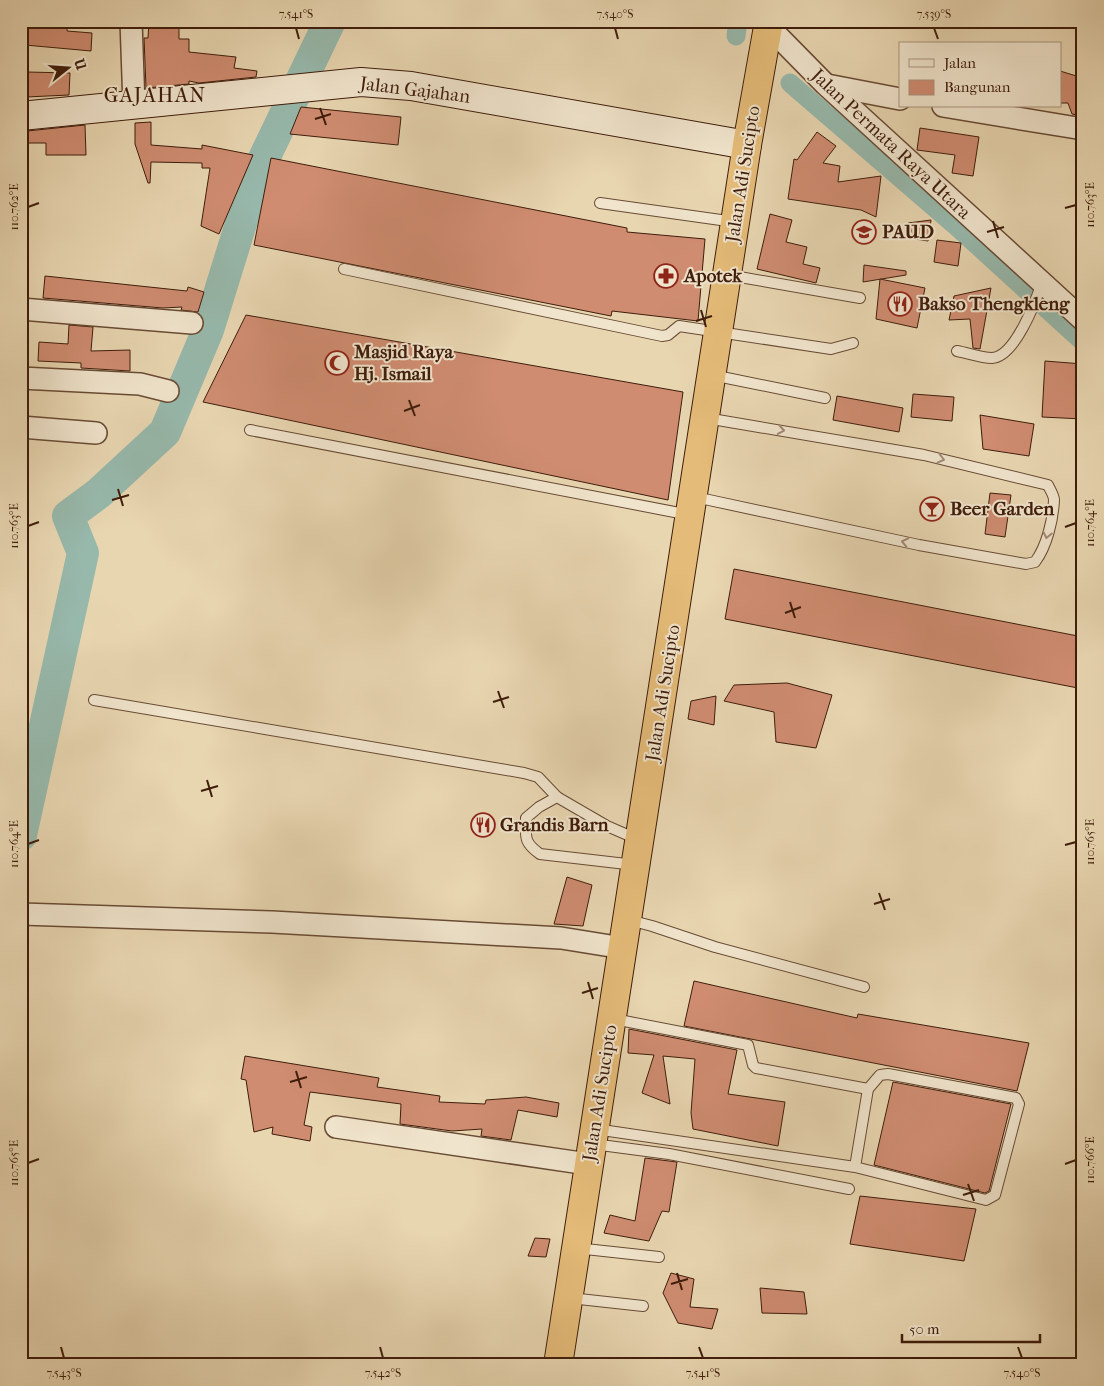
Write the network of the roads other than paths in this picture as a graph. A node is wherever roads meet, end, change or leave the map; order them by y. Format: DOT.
graph roads {
  1 [pos="131,21"];
  2 [pos="769,24"];
  3 [pos="825,84"];
  4 [pos="899,99"];
  5 [pos="134,106"];
  6 [pos="955,108"];
  7 [pos="21,116"];
  8 [pos="1083,129"];
  9 [pos="747,146"];
  10 [pos="600,203"];
  11 [pos="736,222"];
  12 [pos="344,269"];
  13 [pos="728,275"];
  14 [pos="1040,286"];
  15 [pos="860,298"];
  16 [pos="21,310"];
  17 [pos="1083,320"];
  18 [pos="192,323"];
  19 [pos="719,332"];
  20 [pos="854,343"];
  21 [pos="957,351"];
  22 [pos="712,375"];
  23 [pos="21,378"];
  24 [pos="168,391"];
  25 [pos="826,398"];
  26 [pos="706,418"];
  27 [pos="21,427"];
  28 [pos="250,430"];
  29 [pos="96,432"];
  30 [pos="692,506"];
  31 [pos="94,700"];
  32 [pos="557,797"];
  33 [pos="638,852"];
  34 [pos="21,914"];
  35 [pos="628,920"];
  36 [pos="623,948"];
  37 [pos="864,987"];
  38 [pos="611,1018"];
  39 [pos="868,1089"];
  40 [pos="336,1127"];
  41 [pos="592,1145"];
  42 [pos="855,1167"];
  43 [pos="849,1189"];
  44 [pos="576,1248"];
  45 [pos="659,1257"];
  46 [pos="568,1298"];
  47 [pos="643,1306"];
  48 [pos="558,1365"];
  1 -- 5 [label="street"];
  2 -- 3 [label="street, Jalan Permata Raya Utara"];
  2 -- 9 [label="highway, Jalan Adi Sucipto"];
  3 -- 4 [label="street"];
  3 -- 14 [label="street, Jalan Permata Raya Utara"];
  5 -- 7 [label="street, Jalan Gajahan"];
  5 -- 9 [label="street, Jalan Gajahan"];
  6 -- 8 [label="street"];
  9 -- 11 [label="highway, Jalan Adi Sucipto"];
  10 -- 11 [label="lane"];
  11 -- 13 [label="highway, Jalan Adi Sucipto"];
  12 -- 19 [label="lane"];
  13 -- 15 [label="lane"];
  13 -- 19 [label="highway, Jalan Adi Sucipto"];
  14 -- 17 [label="street, Jalan Permata Raya Utara"];
  14 -- 21 [label="lane"];
  16 -- 18 [label="street"];
  19 -- 20 [label="lane"];
  19 -- 22 [label="highway, Jalan Adi Sucipto"];
  22 -- 25 [label="lane"];
  22 -- 26 [label="highway, Jalan Adi Sucipto"];
  23 -- 24 [label="street"];
  26 -- 30 [label="highway, Jalan Adi Sucipto"];
  26 -- 30 [label="lane, one-way"];
  27 -- 29 [label="street"];
  28 -- 30 [label="lane"];
  30 -- 33 [label="highway, Jalan Adi Sucipto"];
  31 -- 32 [label="lane"];
  32 -- 33 [label="lane"];
  32 -- 33 [label="lane"];
  33 -- 35 [label="highway, Jalan Adi Sucipto"];
  34 -- 36 [label="street"];
  35 -- 36 [label="highway, Jalan Adi Sucipto"];
  35 -- 37 [label="lane"];
  36 -- 38 [label="highway, Jalan Adi Sucipto"];
  38 -- 39 [label="lane"];
  38 -- 41 [label="highway, Jalan Adi Sucipto"];
  39 -- 42 [label="lane"];
  39 -- 42 [label="lane"];
  40 -- 41 [label="street"];
  41 -- 42 [label="lane"];
  41 -- 43 [label="lane"];
  41 -- 44 [label="highway, Jalan Adi Sucipto"];
  44 -- 45 [label="lane"];
  44 -- 46 [label="highway, Jalan Adi Sucipto"];
  46 -- 47 [label="lane"];
  46 -- 48 [label="highway, Jalan Adi Sucipto"];
}
